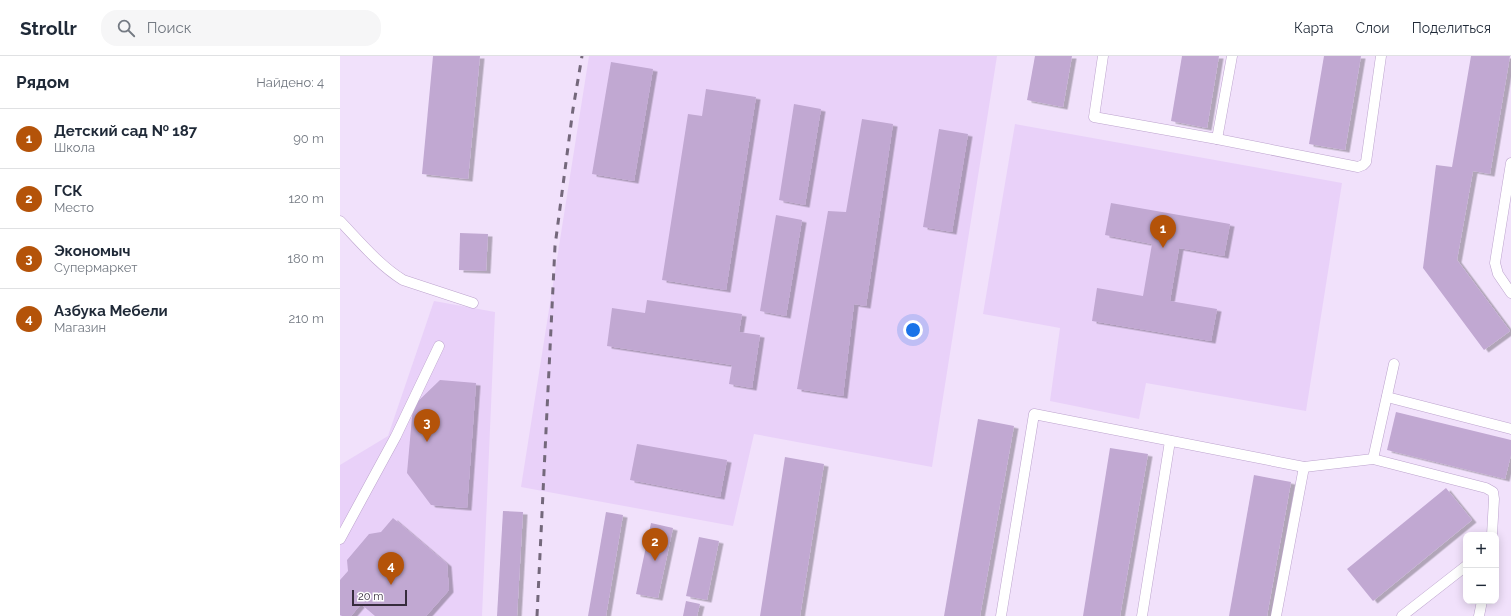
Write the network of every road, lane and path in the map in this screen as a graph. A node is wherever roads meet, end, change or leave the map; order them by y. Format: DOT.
graph roads {
  1 [pos="1103,56"];
  2 [pos="1232,56"];
  3 [pos="1381,56"];
  4 [pos="1217,139"];
  5 [pos="1511,163"];
  6 [pos="340,221"];
  7 [pos="1511,293"];
  8 [pos="473,303"];
  9 [pos="439,346"];
  10 [pos="1394,364"];
  11 [pos="1387,397"];
  12 [pos="1511,429"];
  13 [pos="1170,441"];
  14 [pos="1373,460"];
  15 [pos="1304,467"];
  16 [pos="1492,532"];
  17 [pos="340,539"];
  18 [pos="1463,568"];
  19 [pos="1481,604"];
  20 [pos="1001,616"];
  21 [pos="1142,616"];
  22 [pos="1276,616"];
  23 [pos="1402,616"];
  24 [pos="1479,616"];
  1 -- 4 [label="lane"];
  2 -- 4 [label="lane"];
  3 -- 4 [label="lane"];
  5 -- 7 [label="lane"];
  6 -- 8 [label="lane"];
  9 -- 17 [label="lane"];
  10 -- 11 [label="lane"];
  11 -- 12 [label="lane"];
  11 -- 14 [label="lane"];
  13 -- 15 [label="lane"];
  13 -- 20 [label="lane"];
  13 -- 21 [label="lane"];
  14 -- 15 [label="lane"];
  14 -- 16 [label="lane"];
  15 -- 22 [label="lane"];
  18 -- 23 [label="lane"];
  19 -- 24 [label="lane"];
}
